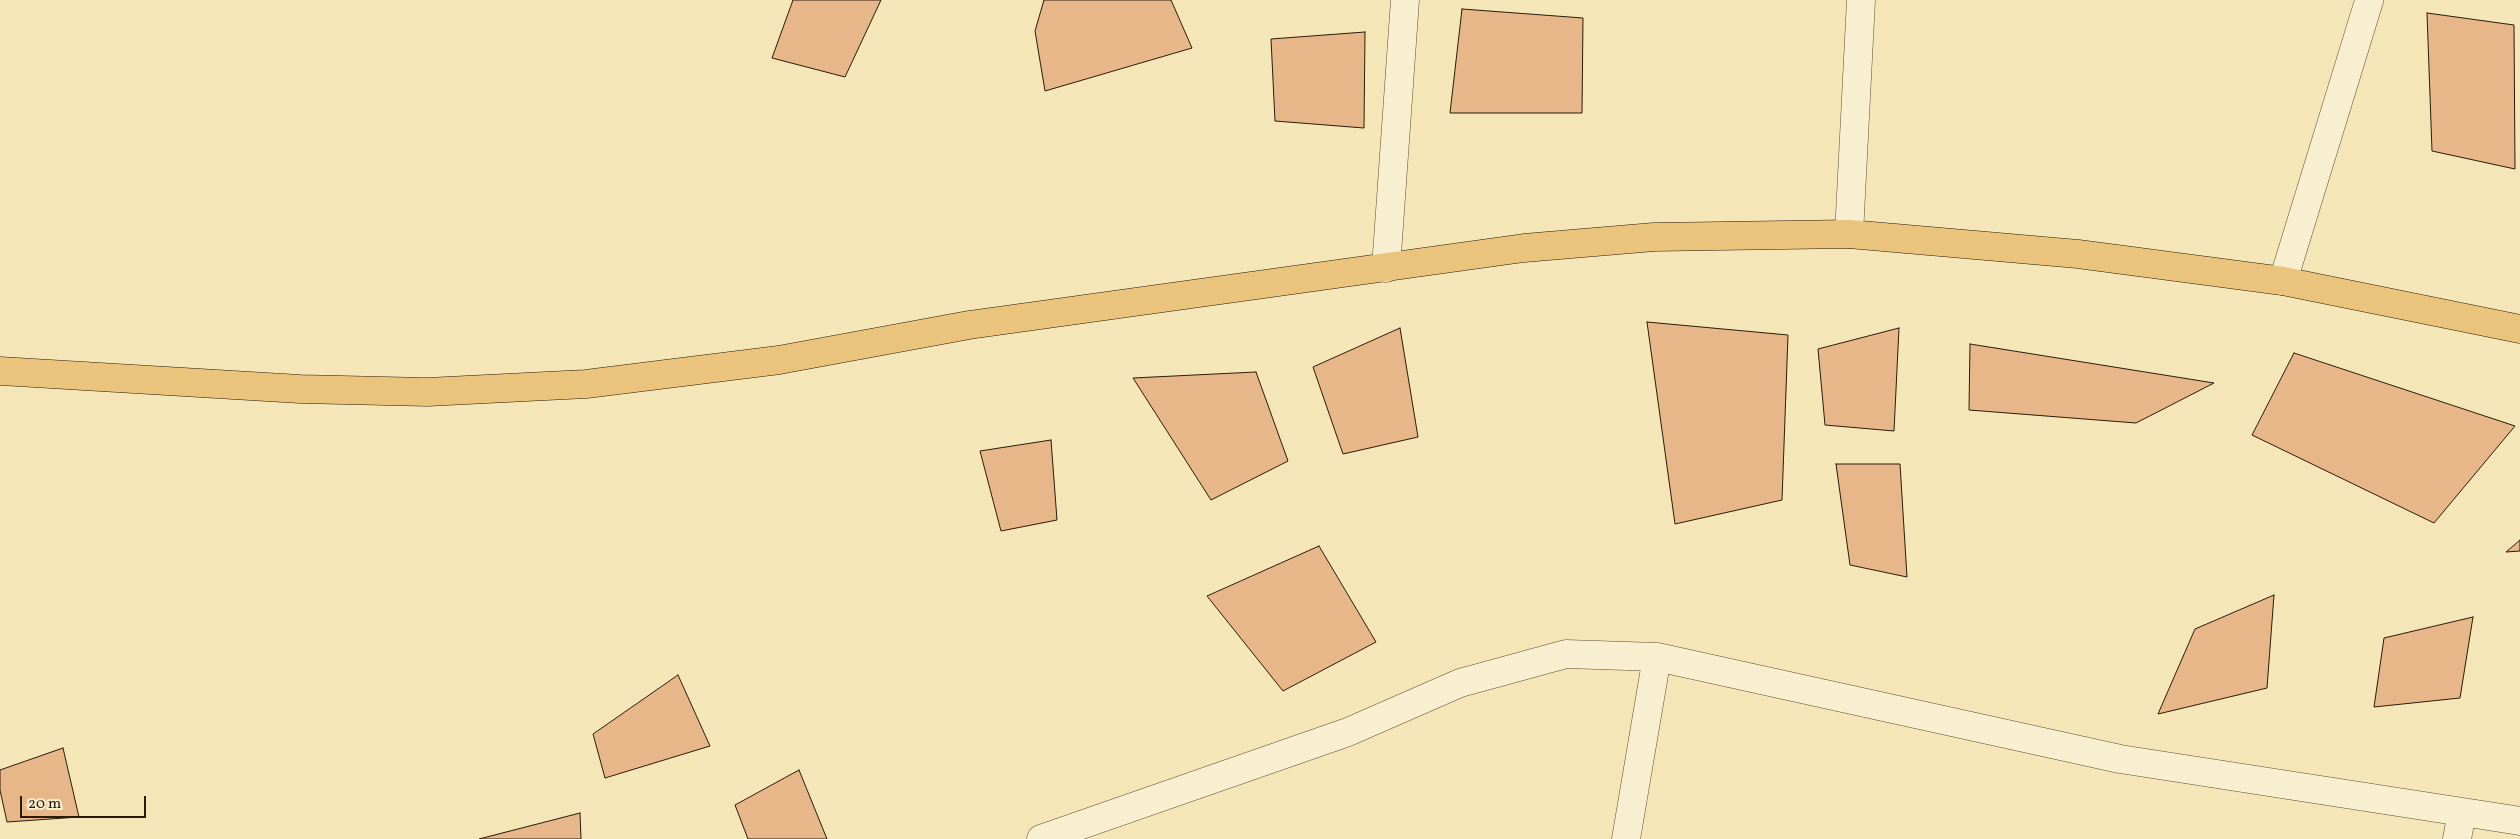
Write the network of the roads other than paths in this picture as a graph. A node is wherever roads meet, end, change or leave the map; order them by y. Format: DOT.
graph roads {
  1 [pos="1404,0"];
  2 [pos="1860,0"];
  3 [pos="2369,1"];
  4 [pos="1849,234"];
  5 [pos="1386,268"];
  6 [pos="2283,281"];
  7 [pos="2520,329"];
  8 [pos="0,370"];
  9 [pos="1657,657"];
  10 [pos="2462,812"];
  11 [pos="2520,821"];
  12 [pos="1041,839"];
  13 [pos="1626,839"];
  14 [pos="2456,839"];
  1 -- 5 [label="street"];
  2 -- 4 [label="street"];
  3 -- 6 [label="street"];
  4 -- 5 [label="main road"];
  4 -- 6 [label="main road"];
  5 -- 8 [label="main road"];
  6 -- 7 [label="main road"];
  9 -- 10 [label="street"];
  9 -- 12 [label="street"];
  9 -- 13 [label="street"];
  10 -- 11 [label="street"];
  10 -- 14 [label="street"];
}
